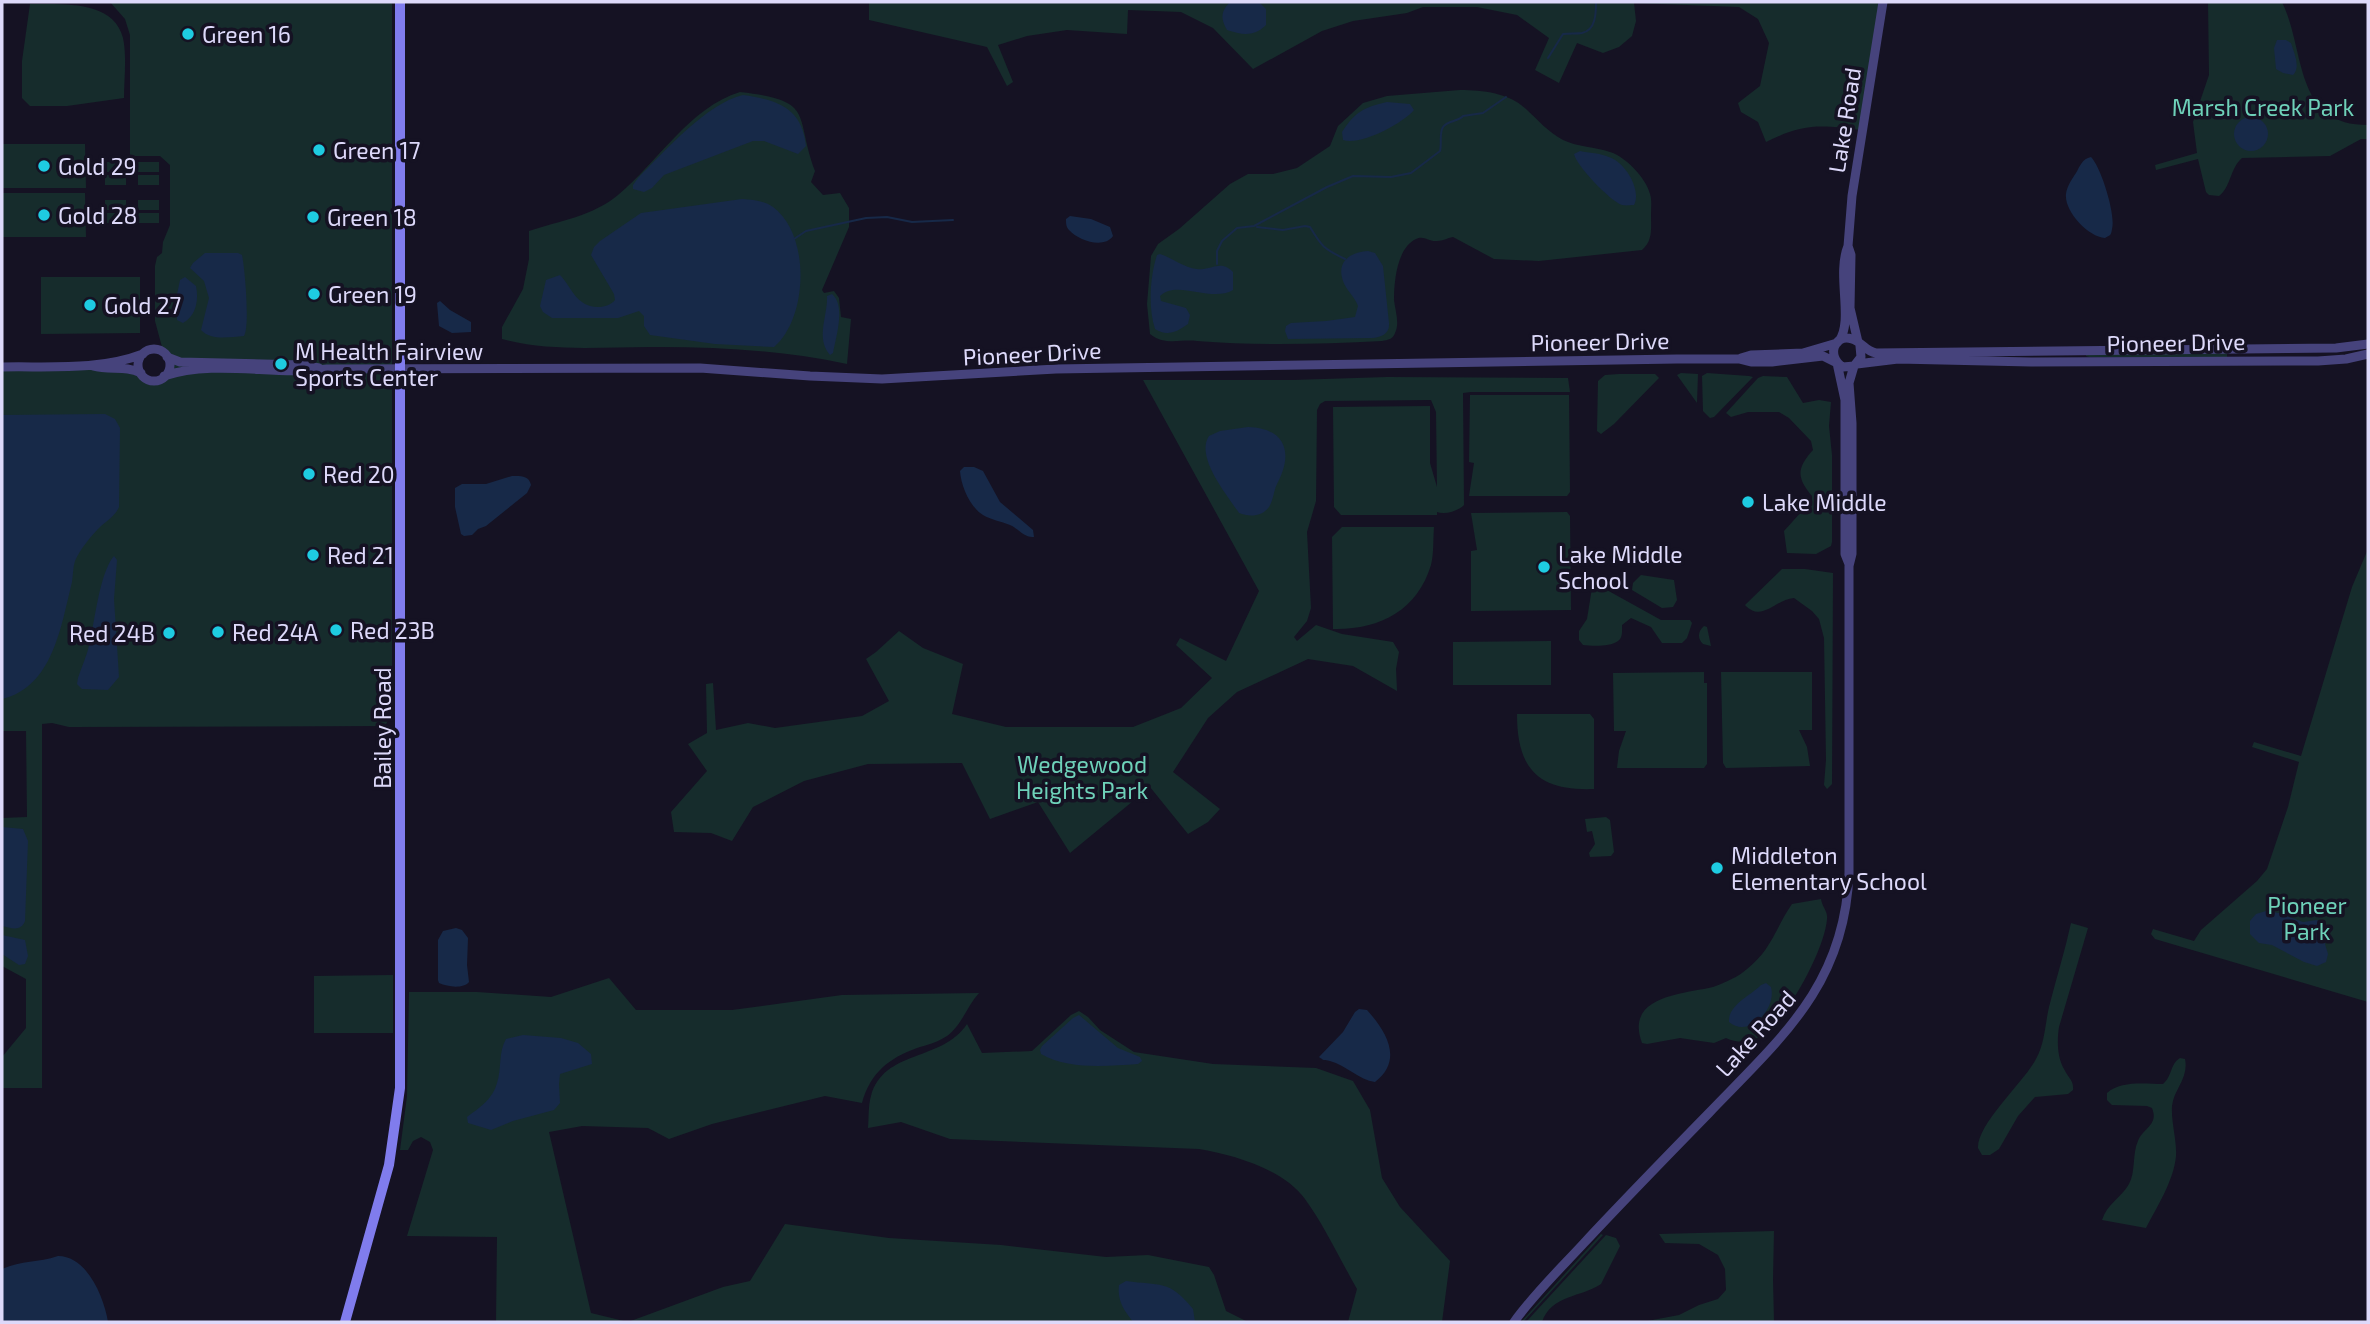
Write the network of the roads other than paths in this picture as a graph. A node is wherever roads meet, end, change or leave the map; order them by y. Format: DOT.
graph roads {
  1 [pos="400,2"];
  2 [pos="1883,2"];
  3 [pos="1848,246"];
  4 [pos="1838,342"];
  5 [pos="1859,344"];
  6 [pos="2368,344"];
  7 [pos="143,354"];
  8 [pos="2368,354"];
  9 [pos="167,357"];
  10 [pos="1740,359"];
  11 [pos="1837,363"];
  12 [pos="92,365"];
  13 [pos="1855,365"];
  14 [pos="2,367"];
  15 [pos="327,369"];
  16 [pos="400,369"];
  17 [pos="141,373"];
  18 [pos="164,376"];
  19 [pos="1849,566"];
  20 [pos="345,1322"];
  21 [pos="1514,1322"];
  1 -- 16 [label="main road, Bailey Road"];
  2 -- 3 [label="street, Lake Road"];
  3 -- 4 [label="street, Lake Road"];
  3 -- 5 [label="street, Lake Road"];
  4 -- 5 [label="street"];
  4 -- 10 [label="street, Pioneer Drive"];
  4 -- 11 [label="street"];
  5 -- 6 [label="street, Pioneer Drive"];
  5 -- 13 [label="street"];
  7 -- 9 [label="street"];
  7 -- 12 [label="street"];
  7 -- 17 [label="street"];
  8 -- 13 [label="street, Pioneer Drive"];
  9 -- 15 [label="street, Pioneer Drive"];
  9 -- 18 [label="street"];
  10 -- 11 [label="street, Pioneer Drive"];
  10 -- 16 [label="street, Pioneer Drive"];
  11 -- 13 [label="street"];
  11 -- 19 [label="street, Lake Road"];
  12 -- 14 [label="street"];
  12 -- 17 [label="street"];
  13 -- 19 [label="street, Lake Road"];
  15 -- 16 [label="street, Pioneer Drive"];
  15 -- 18 [label="street, Pioneer Drive"];
  16 -- 20 [label="main road, Bailey Road"];
  17 -- 18 [label="street"];
  19 -- 21 [label="street, Lake Road"];
}
